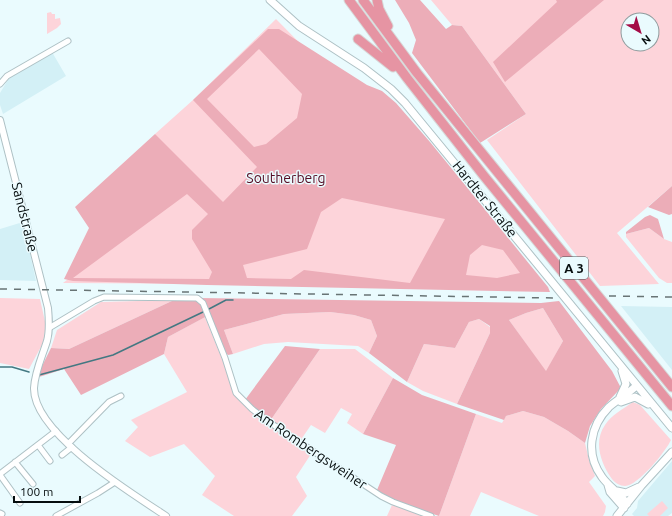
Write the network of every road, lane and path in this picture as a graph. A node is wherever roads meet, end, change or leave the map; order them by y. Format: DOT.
graph roads {
  1 [pos="270,0"];
  2 [pos="349,0"];
  3 [pos="363,0"];
  4 [pos="377,0"];
  5 [pos="358,39"];
  6 [pos="68,41"];
  7 [pos="394,42"];
  8 [pos="407,78"];
  9 [pos="0,84"];
  10 [pos="0,120"];
  11 [pos="50,328"];
  12 [pos="617,362"];
  13 [pos="636,386"];
  14 [pos="672,387"];
  15 [pos="121,396"];
  16 [pos="619,399"];
  17 [pos="672,406"];
  18 [pos="657,411"];
  19 [pos="602,416"];
  20 [pos="672,428"];
  21 [pos="56,431"];
  22 [pos="38,445"];
  23 [pos="70,446"];
  24 [pos="672,452"];
  25 [pos="62,455"];
  26 [pos="50,461"];
  27 [pos="15,462"];
  28 [pos="0,475"];
  29 [pos="115,482"];
  30 [pos="33,484"];
  31 [pos="608,485"];
  32 [pos="641,486"];
  33 [pos="616,490"];
  34 [pos="20,503"];
  35 [pos="626,506"];
  36 [pos="56,516"];
  37 [pos="166,516"];
  38 [pos="431,516"];
  39 [pos="617,516"];
  1 -- 12 [label="main road, Hardter Straße"];
  2 -- 8 [label="highway, A 3"];
  3 -- 7 [label="highway, A 3"];
  4 -- 7 [label="highway"];
  5 -- 8 [label="highway"];
  6 -- 9 [label="street"];
  7 -- 14 [label="highway, A 3"];
  8 -- 17 [label="highway, A 3"];
  10 -- 11 [label="street, Sandstraße"];
  11 -- 21 [label="street"];
  11 -- 38 [label="street, Am Rombergsweiher"];
  12 -- 13 [label="main road, Hardter Straße"];
  12 -- 16 [label="main road"];
  13 -- 16 [label="main road"];
  13 -- 18 [label="main road, Hardter Straße"];
  15 -- 23 [label="street"];
  16 -- 19 [label="main road"];
  18 -- 19 [label="main road"];
  18 -- 20 [label="main road, Hardter Straße"];
  19 -- 31 [label="main road"];
  21 -- 22 [label="street"];
  21 -- 23 [label="street"];
  22 -- 26 [label="street"];
  22 -- 27 [label="street"];
  23 -- 25 [label="street"];
  23 -- 29 [label="street"];
  24 -- 32 [label="main road"];
  27 -- 28 [label="street"];
  27 -- 30 [label="street"];
  28 -- 34 [label="street"];
  29 -- 36 [label="street"];
  29 -- 37 [label="street"];
  31 -- 33 [label="main road"];
  31 -- 35 [label="main road"];
  32 -- 33 [label="main road"];
  32 -- 35 [label="main road"];
  33 -- 35 [label="main road"];
  35 -- 39 [label="main road"];
}
